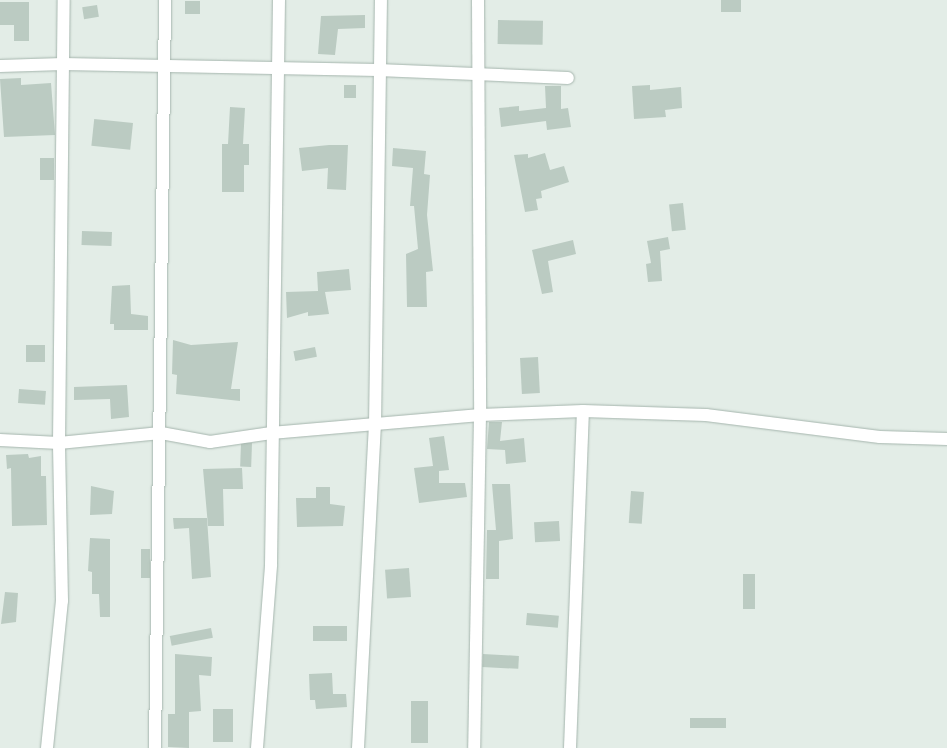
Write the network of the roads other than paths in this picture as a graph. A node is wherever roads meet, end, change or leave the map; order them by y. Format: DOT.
graph roads {
  1 [pos="64,0"];
  2 [pos="165,0"];
  3 [pos="279,0"];
  4 [pos="380,0"];
  5 [pos="478,0"];
  6 [pos="64,64"];
  7 [pos="0,66"];
  8 [pos="165,67"];
  9 [pos="279,69"];
  10 [pos="378,70"];
  11 [pos="477,74"];
  12 [pos="568,78"];
  13 [pos="583,411"];
  14 [pos="480,415"];
  15 [pos="375,426"];
  16 [pos="161,433"];
  17 [pos="272,433"];
  18 [pos="947,439"];
  19 [pos="0,440"];
  20 [pos="59,444"];
  21 [pos="47,748"];
  22 [pos="155,748"];
  23 [pos="257,748"];
  24 [pos="358,748"];
  25 [pos="474,748"];
  26 [pos="570,748"];
  1 -- 6 [label="street"];
  2 -- 8 [label="street"];
  3 -- 9 [label="street"];
  4 -- 10 [label="street"];
  5 -- 11 [label="street"];
  6 -- 7 [label="street"];
  6 -- 8 [label="street"];
  6 -- 20 [label="street"];
  8 -- 9 [label="street"];
  8 -- 16 [label="street"];
  9 -- 10 [label="street"];
  9 -- 17 [label="street"];
  10 -- 11 [label="street"];
  10 -- 15 [label="street"];
  11 -- 12 [label="street"];
  11 -- 14 [label="street"];
  13 -- 14 [label="street"];
  13 -- 18 [label="street"];
  13 -- 26 [label="street"];
  14 -- 15 [label="street"];
  14 -- 25 [label="street"];
  15 -- 17 [label="street"];
  15 -- 24 [label="street"];
  16 -- 17 [label="street"];
  16 -- 20 [label="street"];
  16 -- 22 [label="street"];
  17 -- 23 [label="street"];
  19 -- 20 [label="street"];
  20 -- 21 [label="street"];
}
